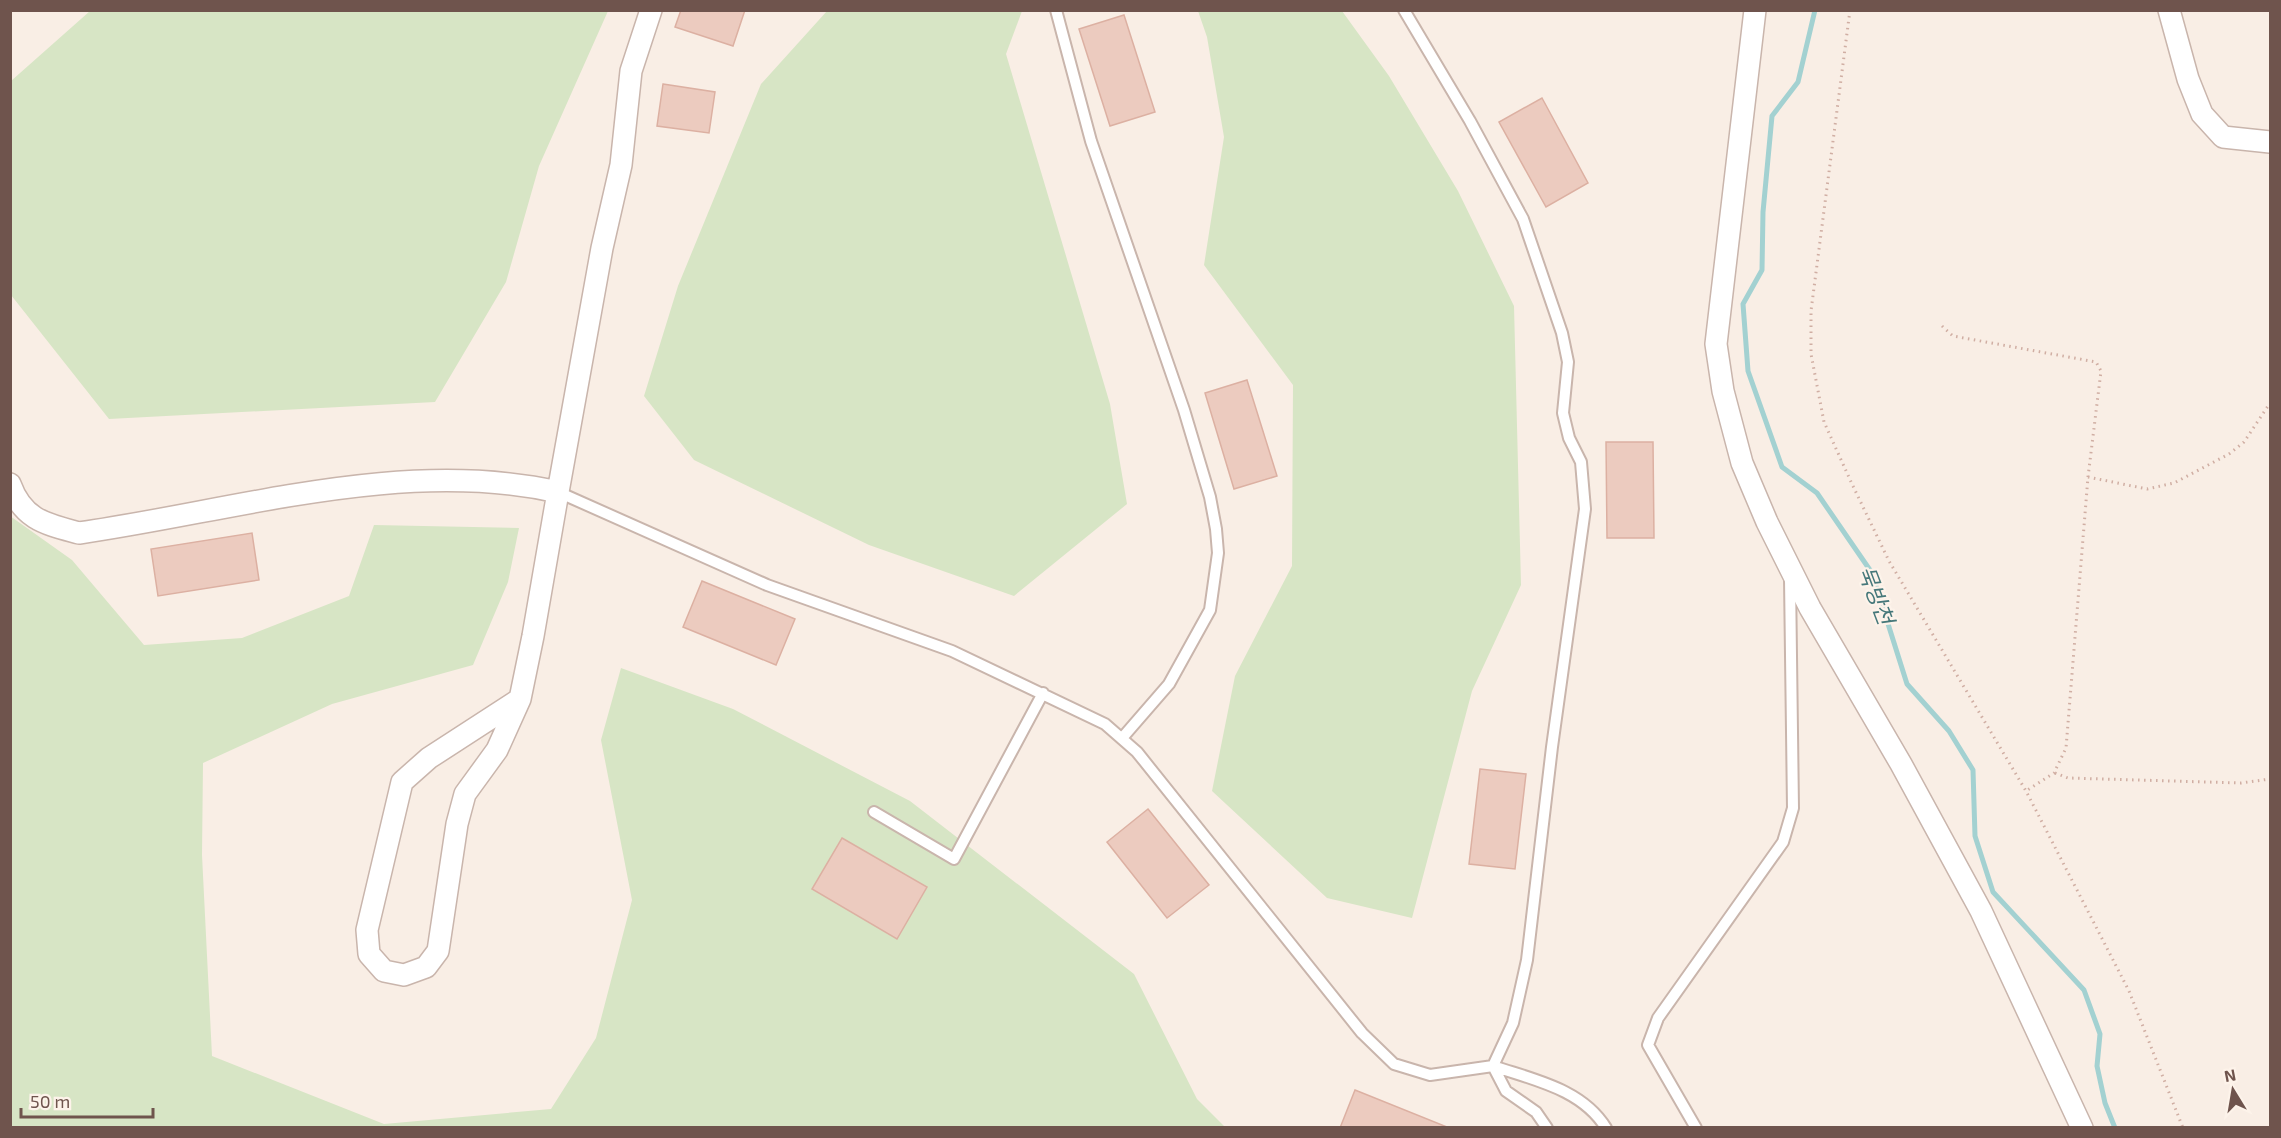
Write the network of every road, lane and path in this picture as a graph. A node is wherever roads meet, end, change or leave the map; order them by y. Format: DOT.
graph roads {
  1 [pos="651,10"];
  2 [pos="1056,10"];
  3 [pos="1404,10"];
  4 [pos="1755,10"];
  5 [pos="1850,10"];
  6 [pos="2169,10"];
  7 [pos="2271,142"];
  8 [pos="1942,326"];
  9 [pos="2271,403"];
  10 [pos="2088,477"];
  11 [pos="10,484"];
  12 [pos="558,492"];
  13 [pos="1789,567"];
  14 [pos="1043,693"];
  15 [pos="520,699"];
  16 [pos="1123,737"];
  17 [pos="2054,773"];
  18 [pos="2271,778"];
  19 [pos="2026,790"];
  20 [pos="874,812"];
  21 [pos="1493,1066"];
  22 [pos="1547,1128"];
  23 [pos="1606,1128"];
  24 [pos="1696,1128"];
  25 [pos="2082,1128"];
  26 [pos="2183,1128"];
  1 -- 12 [label="street"];
  2 -- 16 [label="lane"];
  3 -- 21 [label="lane"];
  4 -- 13 [label="street"];
  5 -- 19 [label="path"];
  6 -- 7 [label="street"];
  8 -- 10 [label="path"];
  9 -- 10 [label="path"];
  10 -- 17 [label="path"];
  11 -- 12 [label="street"];
  12 -- 14 [label="lane"];
  12 -- 15 [label="street"];
  13 -- 24 [label="lane"];
  13 -- 25 [label="street"];
  14 -- 16 [label="lane"];
  14 -- 20 [label="lane"];
  15 -- 15 [label="street"];
  16 -- 21 [label="lane"];
  17 -- 18 [label="path"];
  17 -- 19 [label="path"];
  19 -- 26 [label="path"];
  21 -- 22 [label="lane"];
  21 -- 23 [label="lane"];
}
